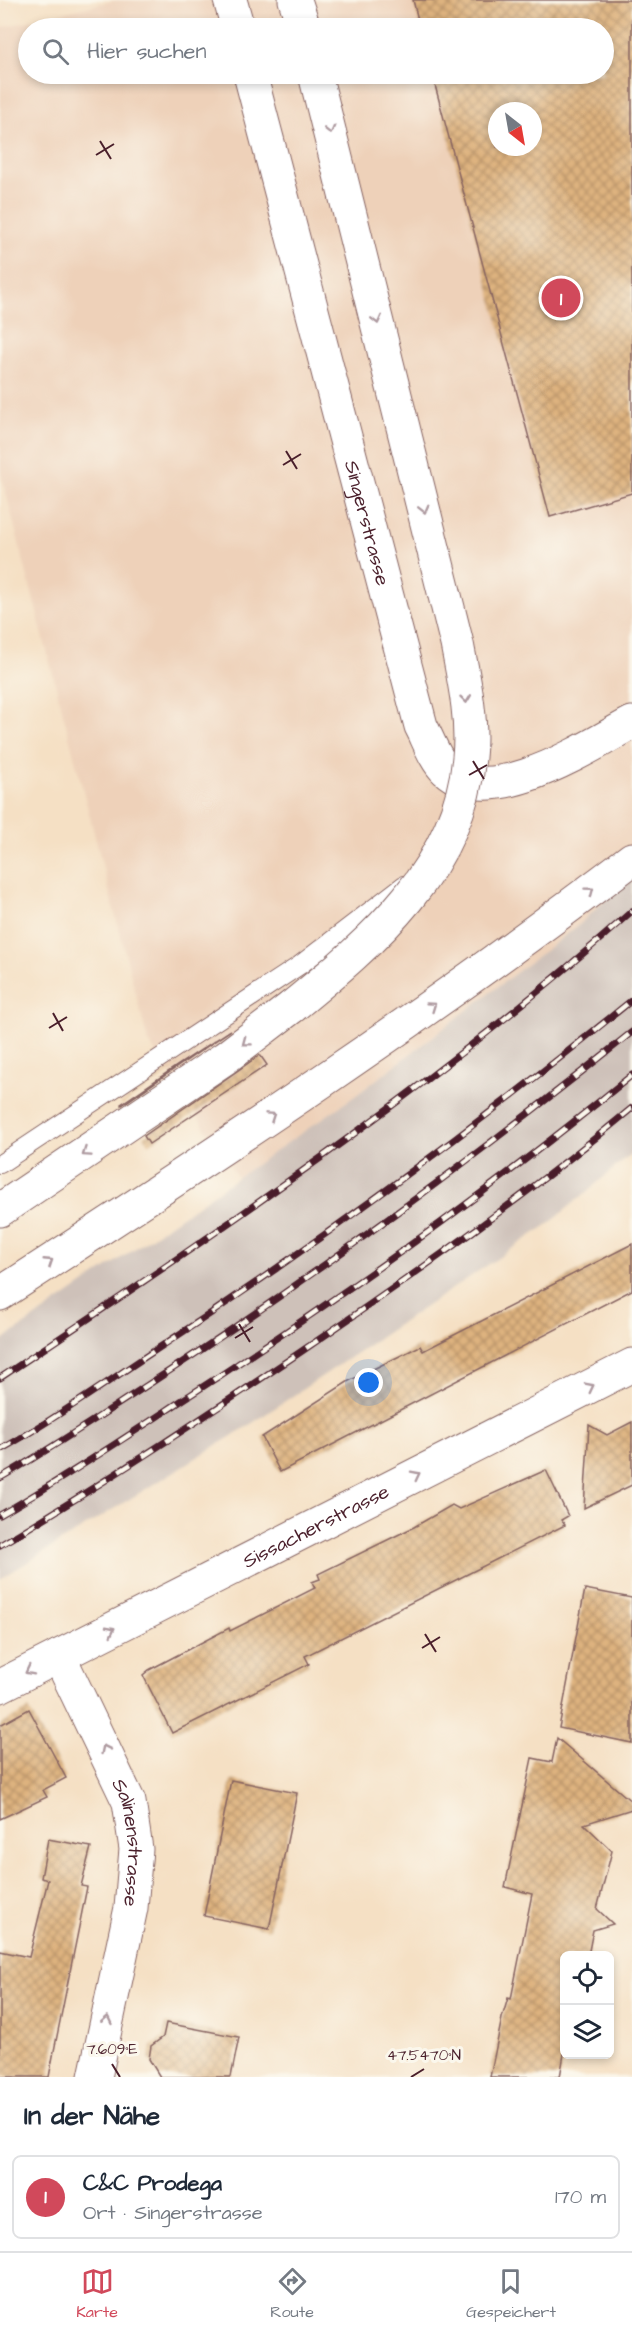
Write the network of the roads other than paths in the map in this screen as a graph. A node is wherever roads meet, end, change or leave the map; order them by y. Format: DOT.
graph roads {
  1 [pos="230,0"];
  2 [pos="235,18"];
  3 [pos="253,84"];
  4 [pos="317,84"];
  5 [pos="632,723"];
  6 [pos="478,785"];
  7 [pos="632,859"];
  8 [pos="0,1164"];
  9 [pos="0,1210"];
  10 [pos="0,1294"];
  11 [pos="632,1365"];
  12 [pos="59,1656"];
  13 [pos="0,1686"];
  14 [pos="95,2077"];
  1 -- 2 [label="main road"];
  3 -- 6 [label="main road, Singerstrasse"];
  4 -- 9 [label="main road, one-way, bridge"];
  5 -- 6 [label="main road"];
  6 -- 8 [label="lane"];
  10 -- 7 [label="main road, one-way"];
  12 -- 11 [label="main road, Sissacherstrasse, one-way"];
  12 -- 13 [label="main road, Sissacherstrasse, one-way"];
  14 -- 12 [label="main road, Salinenstrasse, one-way"];
}
